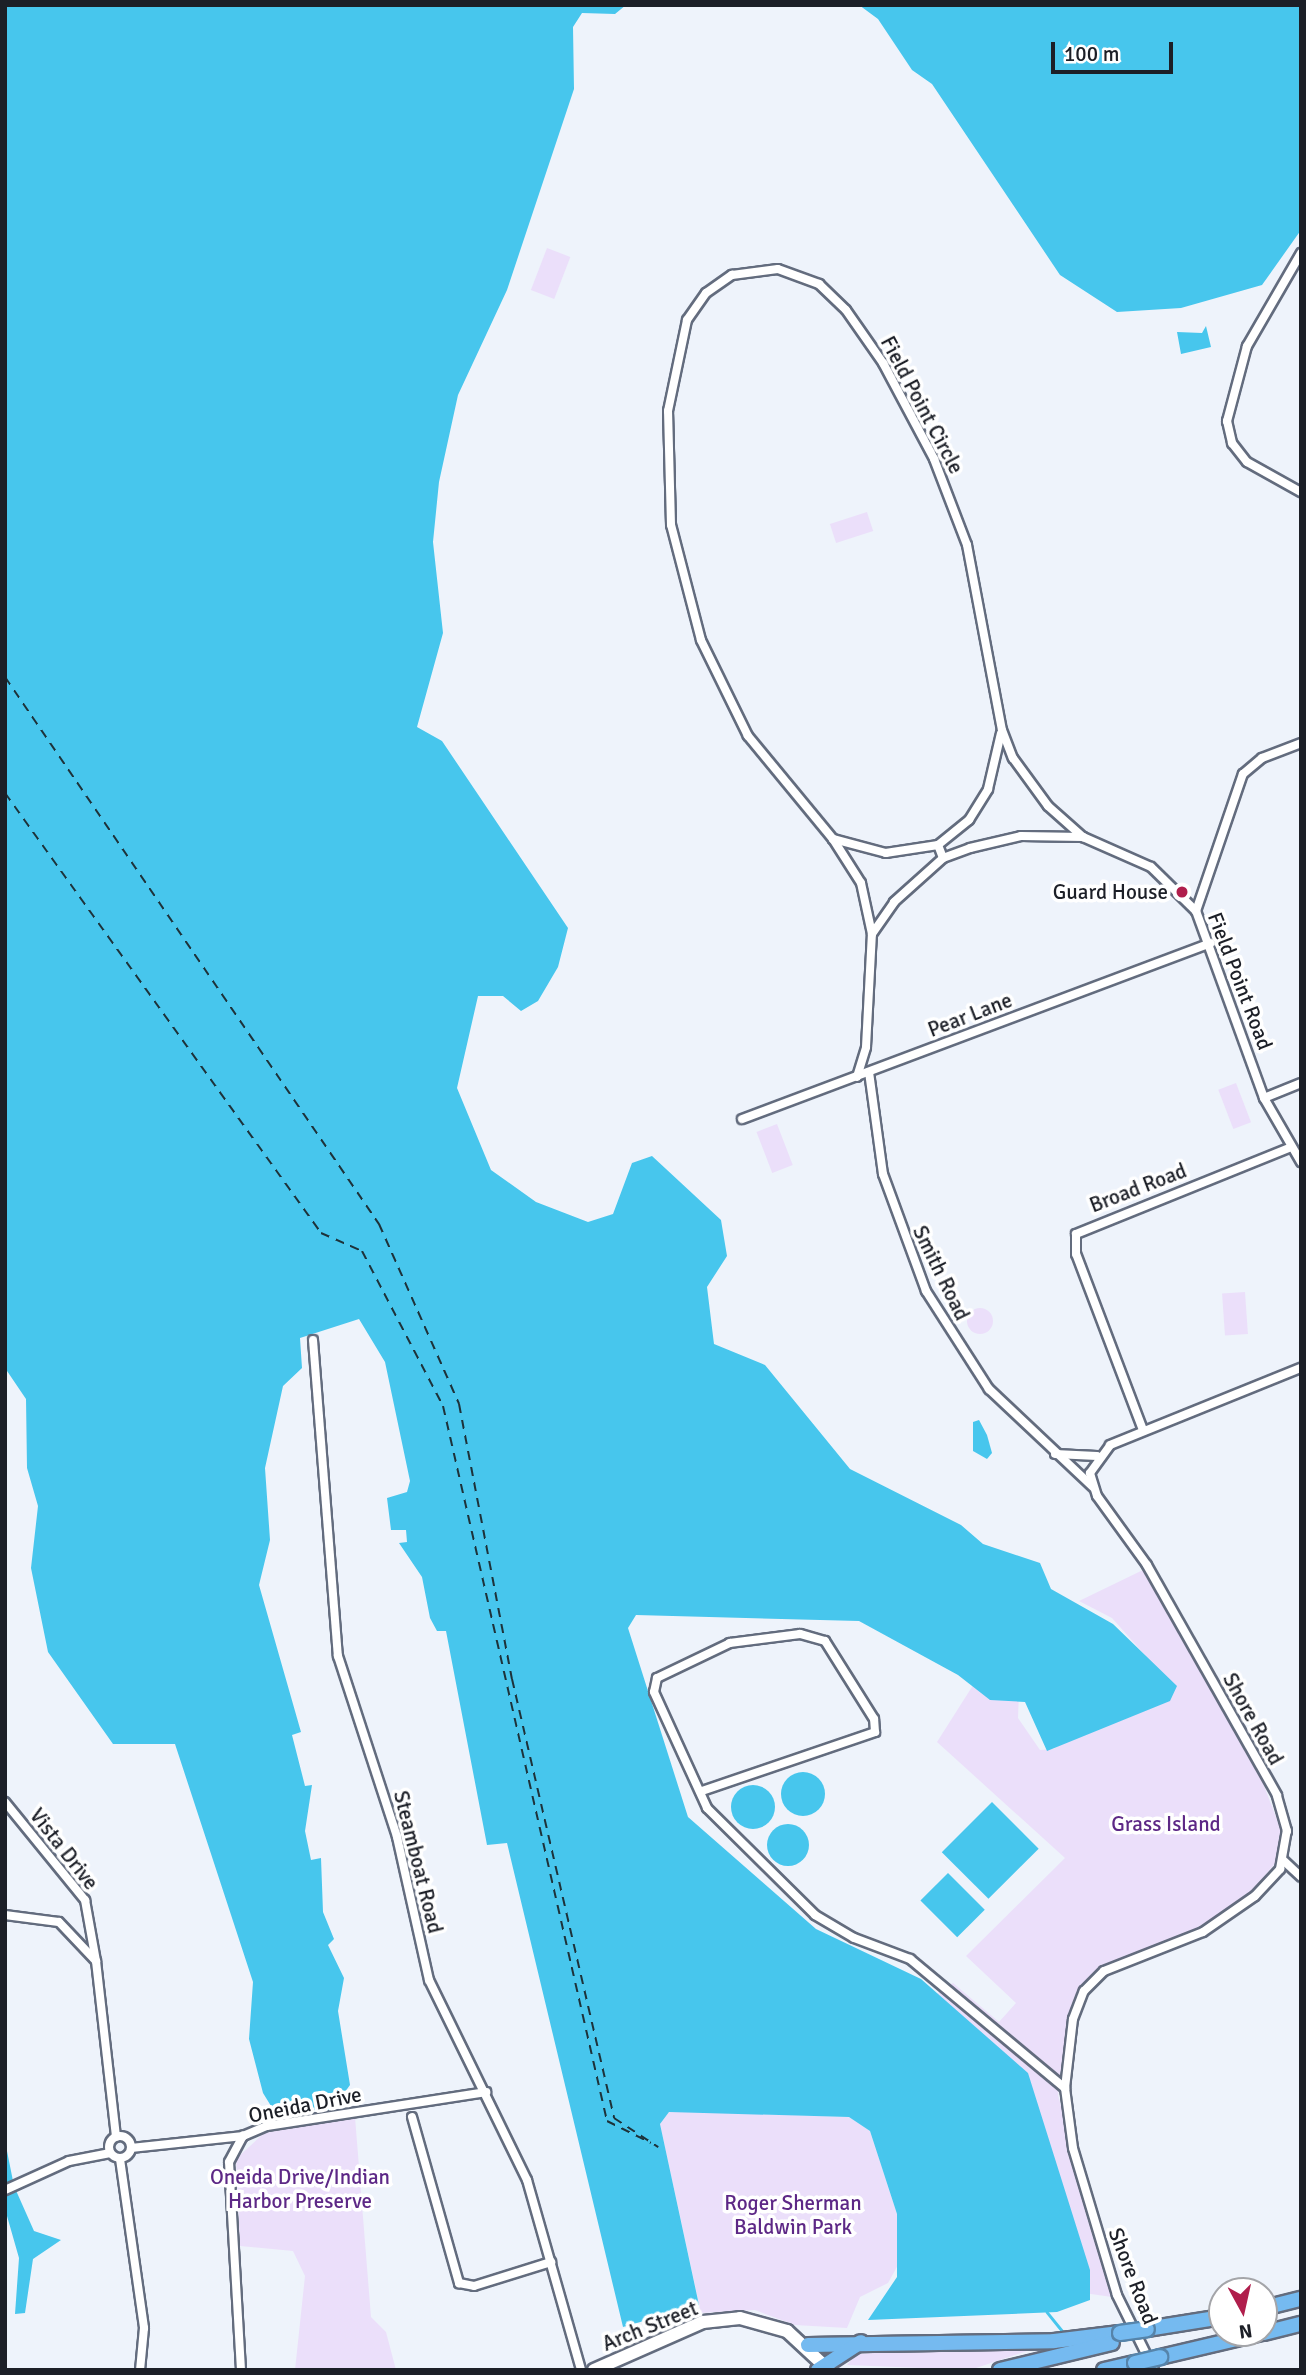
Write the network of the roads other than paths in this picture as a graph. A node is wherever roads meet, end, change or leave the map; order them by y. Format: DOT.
graph roads {
  1 [pos="1301,253"];
  2 [pos="1301,492"];
  3 [pos="1002,730"];
  4 [pos="1301,743"];
  5 [pos="1083,837"];
  6 [pos="833,839"];
  7 [pos="938,845"];
  8 [pos="943,858"];
  9 [pos="1196,911"];
  10 [pos="872,934"];
  11 [pos="1211,943"];
  12 [pos="869,1072"];
  13 [pos="857,1077"];
  14 [pos="1301,1083"];
  15 [pos="1264,1098"];
  16 [pos="742,1119"];
  17 [pos="1291,1146"];
  18 [pos="1301,1162"];
  19 [pos="313,1339"];
  20 [pos="1301,1368"];
  21 [pos="1143,1430"];
  22 [pos="1054,1454"];
  23 [pos="1097,1456"];
  24 [pos="1093,1487"];
  25 [pos="702,1791"];
  26 [pos="5,1802"];
  27 [pos="1284,1861"];
  28 [pos="1301,1877"];
  29 [pos="5,1915"];
  30 [pos="96,1961"];
  31 [pos="1065,2088"];
  32 [pos="486,2092"];
  33 [pos="412,2116"];
  34 [pos="243,2136"];
  35 [pos="116,2137"];
  36 [pos="131,2148"];
  37 [pos="110,2153"];
  38 [pos="120,2159"];
  39 [pos="5,2190"];
  40 [pos="551,2262"];
  41 [pos="1301,2299"];
  42 [pos="1278,2305"];
  43 [pos="1208,2320"];
  44 [pos="1301,2324"];
  45 [pos="1278,2329"];
  46 [pos="1122,2337"];
  47 [pos="863,2342"];
  48 [pos="808,2345"];
  49 [pos="1214,2347"];
  50 [pos="1159,2363"];
  51 [pos="1137,2366"];
  52 [pos="824,2368"];
  53 [pos="140,2370"];
  54 [pos="241,2370"];
  55 [pos="581,2370"];
  56 [pos="594,2370"];
  57 [pos="1000,2370"];
  58 [pos="1104,2370"];
  1 -- 2 [label="street"];
  3 -- 5 [label="street, Field Point Circle"];
  3 -- 6 [label="street, Field Point Circle"];
  3 -- 7 [label="street, Field Point Circle"];
  4 -- 9 [label="street"];
  5 -- 8 [label="street, Field Point Road"];
  5 -- 9 [label="street, Field Point Road"];
  6 -- 7 [label="street"];
  6 -- 10 [label="street, Field Point Circle"];
  7 -- 8 [label="street"];
  8 -- 10 [label="street, Field Point Road"];
  9 -- 11 [label="street, Field Point Road"];
  10 -- 13 [label="street"];
  11 -- 12 [label="street, Pear Lane"];
  11 -- 15 [label="street, Field Point Road"];
  12 -- 13 [label="street, Pear Lane"];
  12 -- 22 [label="street, Smith Road"];
  13 -- 16 [label="street, Pear Lane"];
  14 -- 15 [label="street"];
  15 -- 17 [label="street, Field Point Road"];
  17 -- 18 [label="street, Field Point Road"];
  17 -- 21 [label="street, Broad Road"];
  19 -- 32 [label="street, Steamboat Road"];
  20 -- 21 [label="street"];
  21 -- 23 [label="street"];
  22 -- 23 [label="street"];
  22 -- 24 [label="street, Smith Road"];
  23 -- 24 [label="street"];
  24 -- 27 [label="street, Shore Road"];
  25 -- 25 [label="street"];
  25 -- 31 [label="street"];
  26 -- 30 [label="street, Vista Drive"];
  27 -- 28 [label="street"];
  27 -- 31 [label="street, Shore Road"];
  29 -- 30 [label="street"];
  30 -- 35 [label="street, Vista Drive"];
  31 -- 50 [label="street, Shore Road"];
  32 -- 34 [label="street, Oneida Drive"];
  32 -- 40 [label="street, Steamboat Road"];
  33 -- 40 [label="street"];
  34 -- 36 [label="street, Oneida Drive"];
  34 -- 54 [label="street"];
  35 -- 36 [label="street"];
  35 -- 37 [label="street"];
  36 -- 38 [label="street"];
  37 -- 38 [label="street"];
  37 -- 39 [label="street"];
  38 -- 53 [label="street"];
  40 -- 55 [label="street, Steamboat Road"];
  41 -- 42 [label="highway"];
  43 -- 46 [label="highway"];
  44 -- 45 [label="highway"];
  46 -- 47 [label="highway"];
  46 -- 57 [label="highway"];
  47 -- 48 [label="highway"];
  47 -- 52 [label="highway"];
  48 -- 52 [label="main road, Arch Street"];
  48 -- 56 [label="main road, Arch Street"];
  49 -- 50 [label="highway"];
  50 -- 51 [label="highway"];
  51 -- 58 [label="highway"];
}
